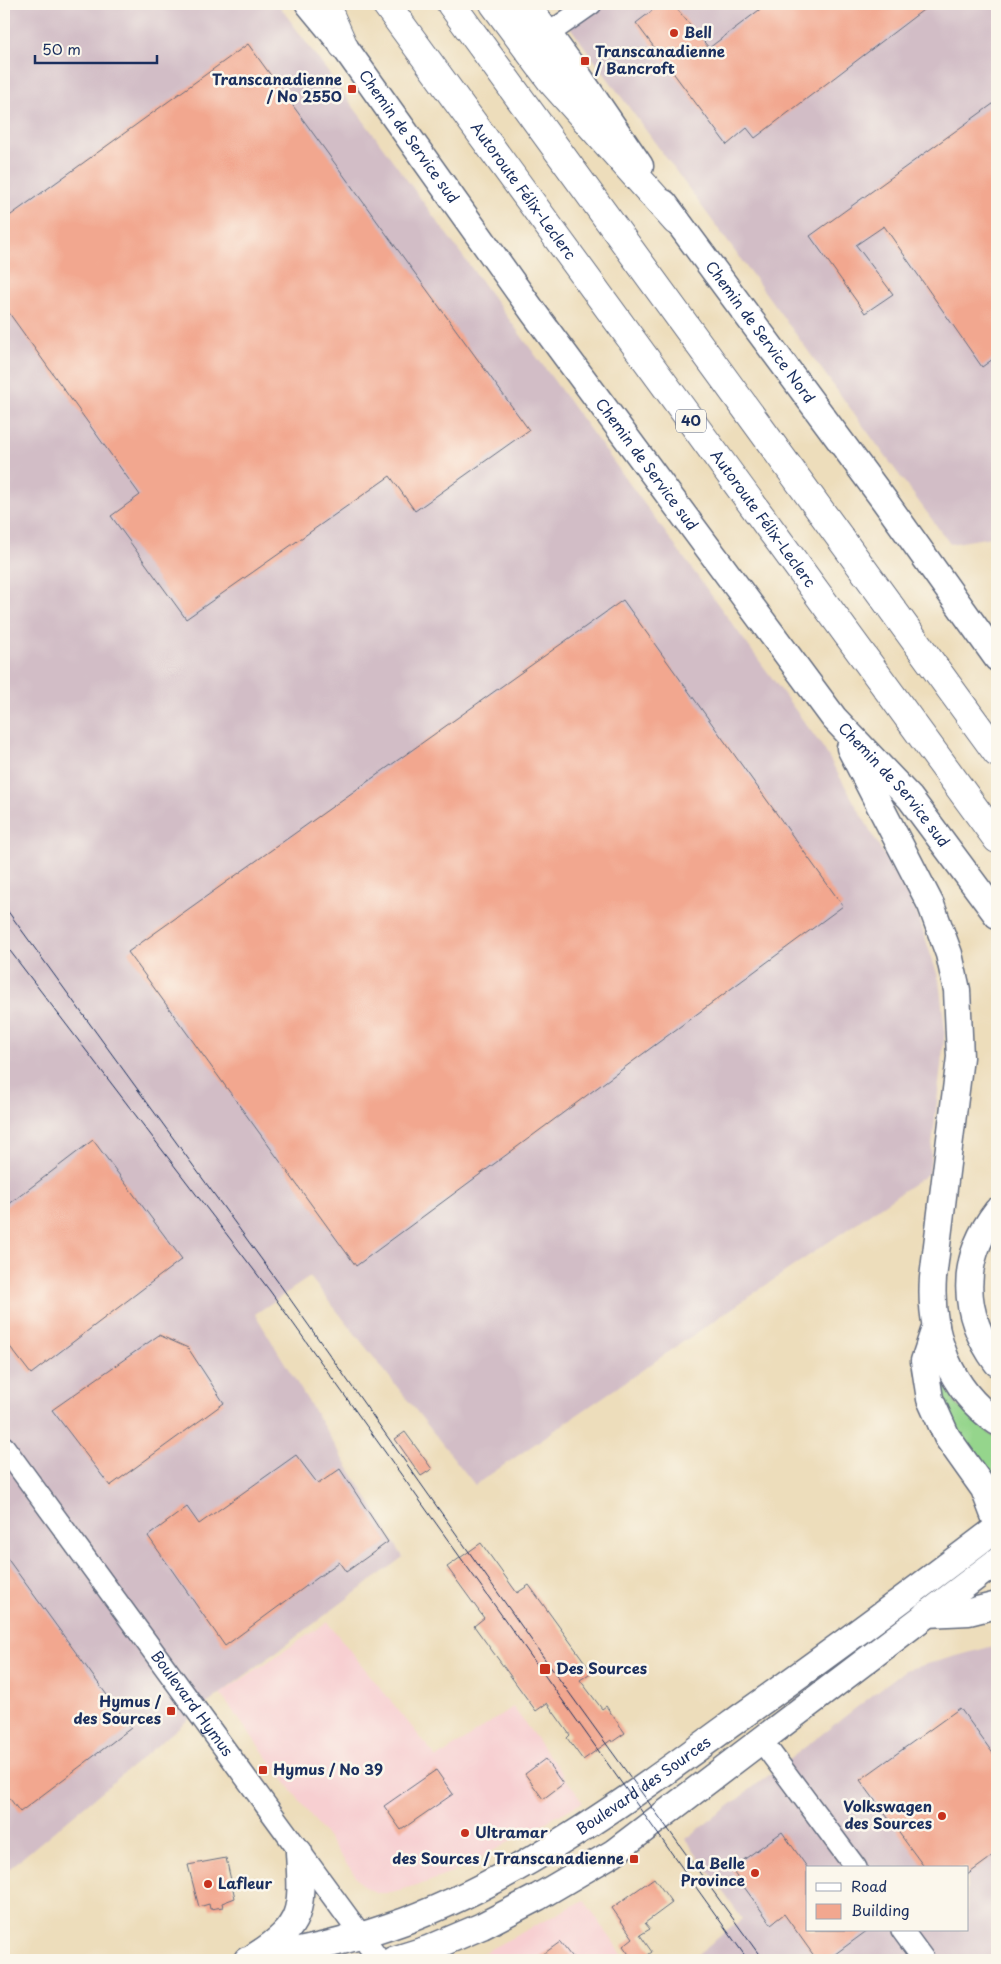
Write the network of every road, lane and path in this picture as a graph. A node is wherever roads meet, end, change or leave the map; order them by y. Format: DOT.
graph roads {
  1 [pos="309,4"];
  2 [pos="325,4"];
  3 [pos="386,4"];
  4 [pos="451,4"];
  5 [pos="494,4"];
  6 [pos="526,4"];
  7 [pos="591,4"];
  8 [pos="548,34"];
  9 [pos="343,46"];
  10 [pos="676,221"];
  11 [pos="975,624"];
  12 [pos="997,646"];
  13 [pos="997,658"];
  14 [pos="834,718"];
  15 [pos="997,753"];
  16 [pos="997,839"];
  17 [pos="997,915"];
  18 [pos="997,1211"];
  19 [pos="936,1326"];
  20 [pos="997,1363"];
  21 [pos="997,1422"];
  22 [pos="4,1447"];
  23 [pos="997,1522"];
  24 [pos="997,1528"];
  25 [pos="997,1561"];
  26 [pos="997,1605"];
  27 [pos="926,1614"];
  28 [pos="761,1740"];
  29 [pos="299,1852"];
  30 [pos="855,1866"];
  31 [pos="471,1930"];
  32 [pos="903,1932"];
  33 [pos="361,1936"];
  34 [pos="247,1960"];
  35 [pos="378,1960"];
  36 [pos="393,1960"];
  37 [pos="445,1960"];
  38 [pos="924,1960"];
  1 -- 9 [label="main road, Chemin de Service sud"];
  2 -- 9 [label="highway"];
  3 -- 16 [label="highway, Autoroute Félix-Leclerc / 40"];
  4 -- 15 [label="highway"];
  5 -- 10 [label="highway"];
  6 -- 8 [label="main road, Chemin de Service Nord"];
  7 -- 8 [label="street"];
  8 -- 10 [label="main road, Chemin de Service Nord"];
  9 -- 14 [label="main road, Chemin de Service sud"];
  10 -- 11 [label="main road, Chemin de Service Nord"];
  11 -- 12 [label="main road"];
  11 -- 13 [label="main road, Chemin de Service Nord"];
  14 -- 17 [label="main road, Chemin de Service sud"];
  14 -- 19 [label="main road"];
  18 -- 20 [label="main road"];
  19 -- 21 [label="main road"];
  19 -- 23 [label="main road"];
  22 -- 29 [label="street, Boulevard Hymus"];
  24 -- 33 [label="main road, Boulevard des Sources"];
  25 -- 27 [label="main road, Boulevard des Sources"];
  26 -- 27 [label="main road"];
  27 -- 28 [label="main road, Boulevard des Sources"];
  28 -- 30 [label="street"];
  28 -- 31 [label="main road, Boulevard des Sources"];
  29 -- 33 [label="street, Boulevard Hymus"];
  29 -- 34 [label="main road"];
  31 -- 36 [label="main road, Boulevard des Sources"];
  31 -- 37 [label="main road"];
  32 -- 38 [label="street"];
  33 -- 34 [label="main road, Boulevard des Sources"];
  33 -- 35 [label="street, Boulevard Hymus"];
}
